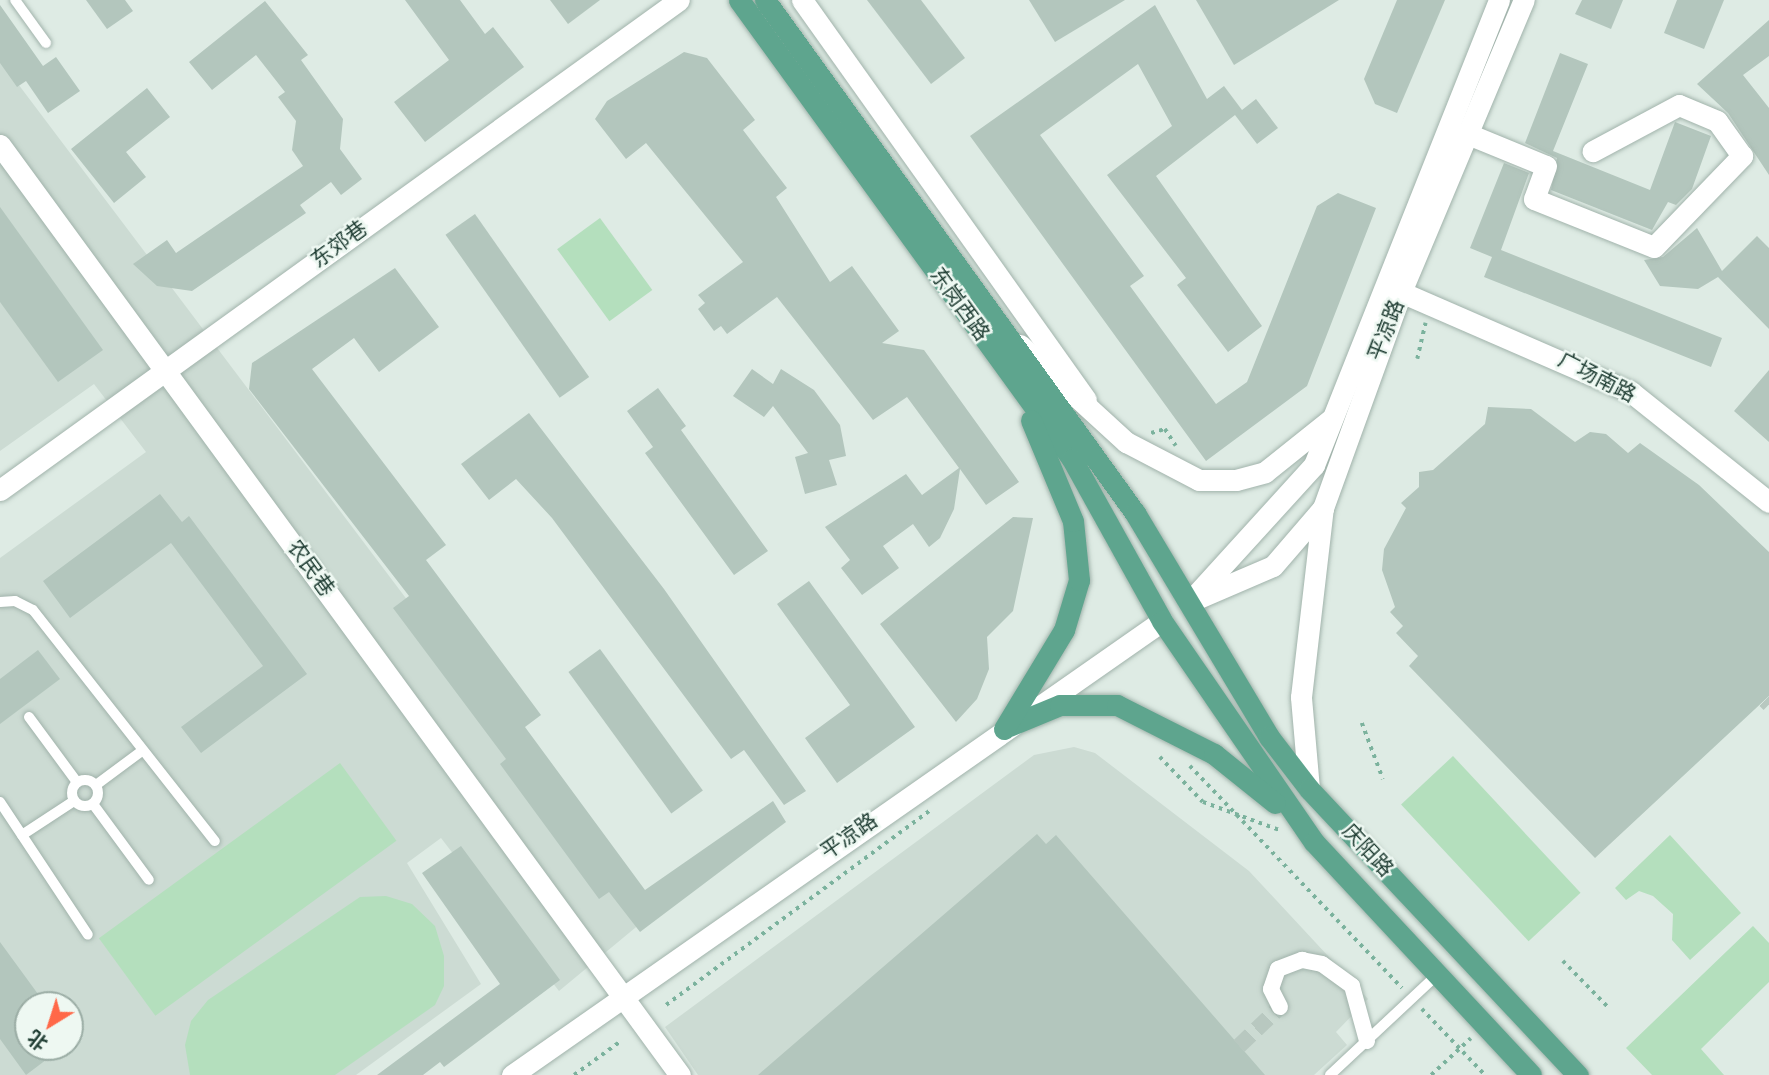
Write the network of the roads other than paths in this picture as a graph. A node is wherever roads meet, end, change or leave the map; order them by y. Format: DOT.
graph roads {
  1 [pos="15,0"];
  2 [pos="679,0"];
  3 [pos="739,0"];
  4 [pos="765,0"];
  5 [pos="802,0"];
  6 [pos="1499,0"];
  7 [pos="1524,0"];
  8 [pos="46,43"];
  9 [pos="1468,134"];
  10 [pos="0,145"];
  11 [pos="1593,151"];
  12 [pos="1401,292"];
  13 [pos="998,338"];
  14 [pos="164,370"];
  15 [pos="1098,415"];
  16 [pos="1332,419"];
  17 [pos="0,490"];
  18 [pos="1769,502"];
  19 [pos="1323,508"];
  20 [pos="0,602"];
  21 [pos="1189,602"];
  22 [pos="1162,621"];
  23 [pos="29,717"];
  24 [pos="1004,729"];
  25 [pos="142,751"];
  26 [pos="77,782"];
  27 [pos="96,785"];
  28 [pos="1309,789"];
  29 [pos="74,801"];
  30 [pos="0,802"];
  31 [pos="93,804"];
  32 [pos="22,835"];
  33 [pos="215,841"];
  34 [pos="1314,842"];
  35 [pos="149,880"];
  36 [pos="88,935"];
  37 [pos="1437,975"];
  38 [pos="624,991"];
  39 [pos="1280,1007"];
  40 [pos="1367,1041"];
  41 [pos="512,1075"];
  42 [pos="680,1075"];
  43 [pos="1330,1075"];
  44 [pos="1531,1075"];
  45 [pos="1578,1075"];
  1 -- 8 [label="lane"];
  2 -- 14 [label="street, 东郊巷"];
  3 -- 13 [label="main road, 东岗西路"];
  4 -- 13 [label="main road, 东岗西路"];
  5 -- 15 [label="street"];
  6 -- 16 [label="street, 平凉路"];
  7 -- 9 [label="street, 平凉路"];
  9 -- 11 [label="street"];
  9 -- 12 [label="street, 平凉路"];
  10 -- 14 [label="street, 农民巷"];
  12 -- 18 [label="street, 广场南路"];
  12 -- 19 [label="street, 平凉路"];
  13 -- 15 [label="street"];
  13 -- 21 [label="main road, 东岗西路"];
  13 -- 22 [label="main road, 东岗西路"];
  13 -- 24 [label="main road"];
  14 -- 17 [label="street, 东郊巷"];
  14 -- 38 [label="street, 农民巷"];
  15 -- 16 [label="street"];
  16 -- 21 [label="street, 平凉路"];
  19 -- 21 [label="street, 平凉路"];
  19 -- 28 [label="street"];
  20 -- 25 [label="lane"];
  21 -- 22 [label="main road, 平凉路"];
  21 -- 28 [label="main road, 庆阳路"];
  22 -- 24 [label="street, 平凉路"];
  22 -- 34 [label="main road, 庆阳路"];
  23 -- 26 [label="lane"];
  24 -- 34 [label="main road"];
  24 -- 38 [label="street, 平凉路"];
  25 -- 27 [label="lane"];
  25 -- 33 [label="lane"];
  26 -- 27 [label="lane"];
  26 -- 29 [label="lane"];
  27 -- 31 [label="lane"];
  28 -- 45 [label="main road, 庆阳路"];
  29 -- 31 [label="lane"];
  29 -- 32 [label="lane"];
  30 -- 32 [label="lane"];
  31 -- 35 [label="lane"];
  32 -- 36 [label="lane"];
  34 -- 37 [label="main road, 庆阳路"];
  37 -- 40 [label="lane"];
  37 -- 44 [label="main road, 庆阳路"];
  38 -- 41 [label="street, 平凉路"];
  38 -- 42 [label="street, 农民巷"];
  39 -- 40 [label="street"];
  40 -- 43 [label="lane"];
}
